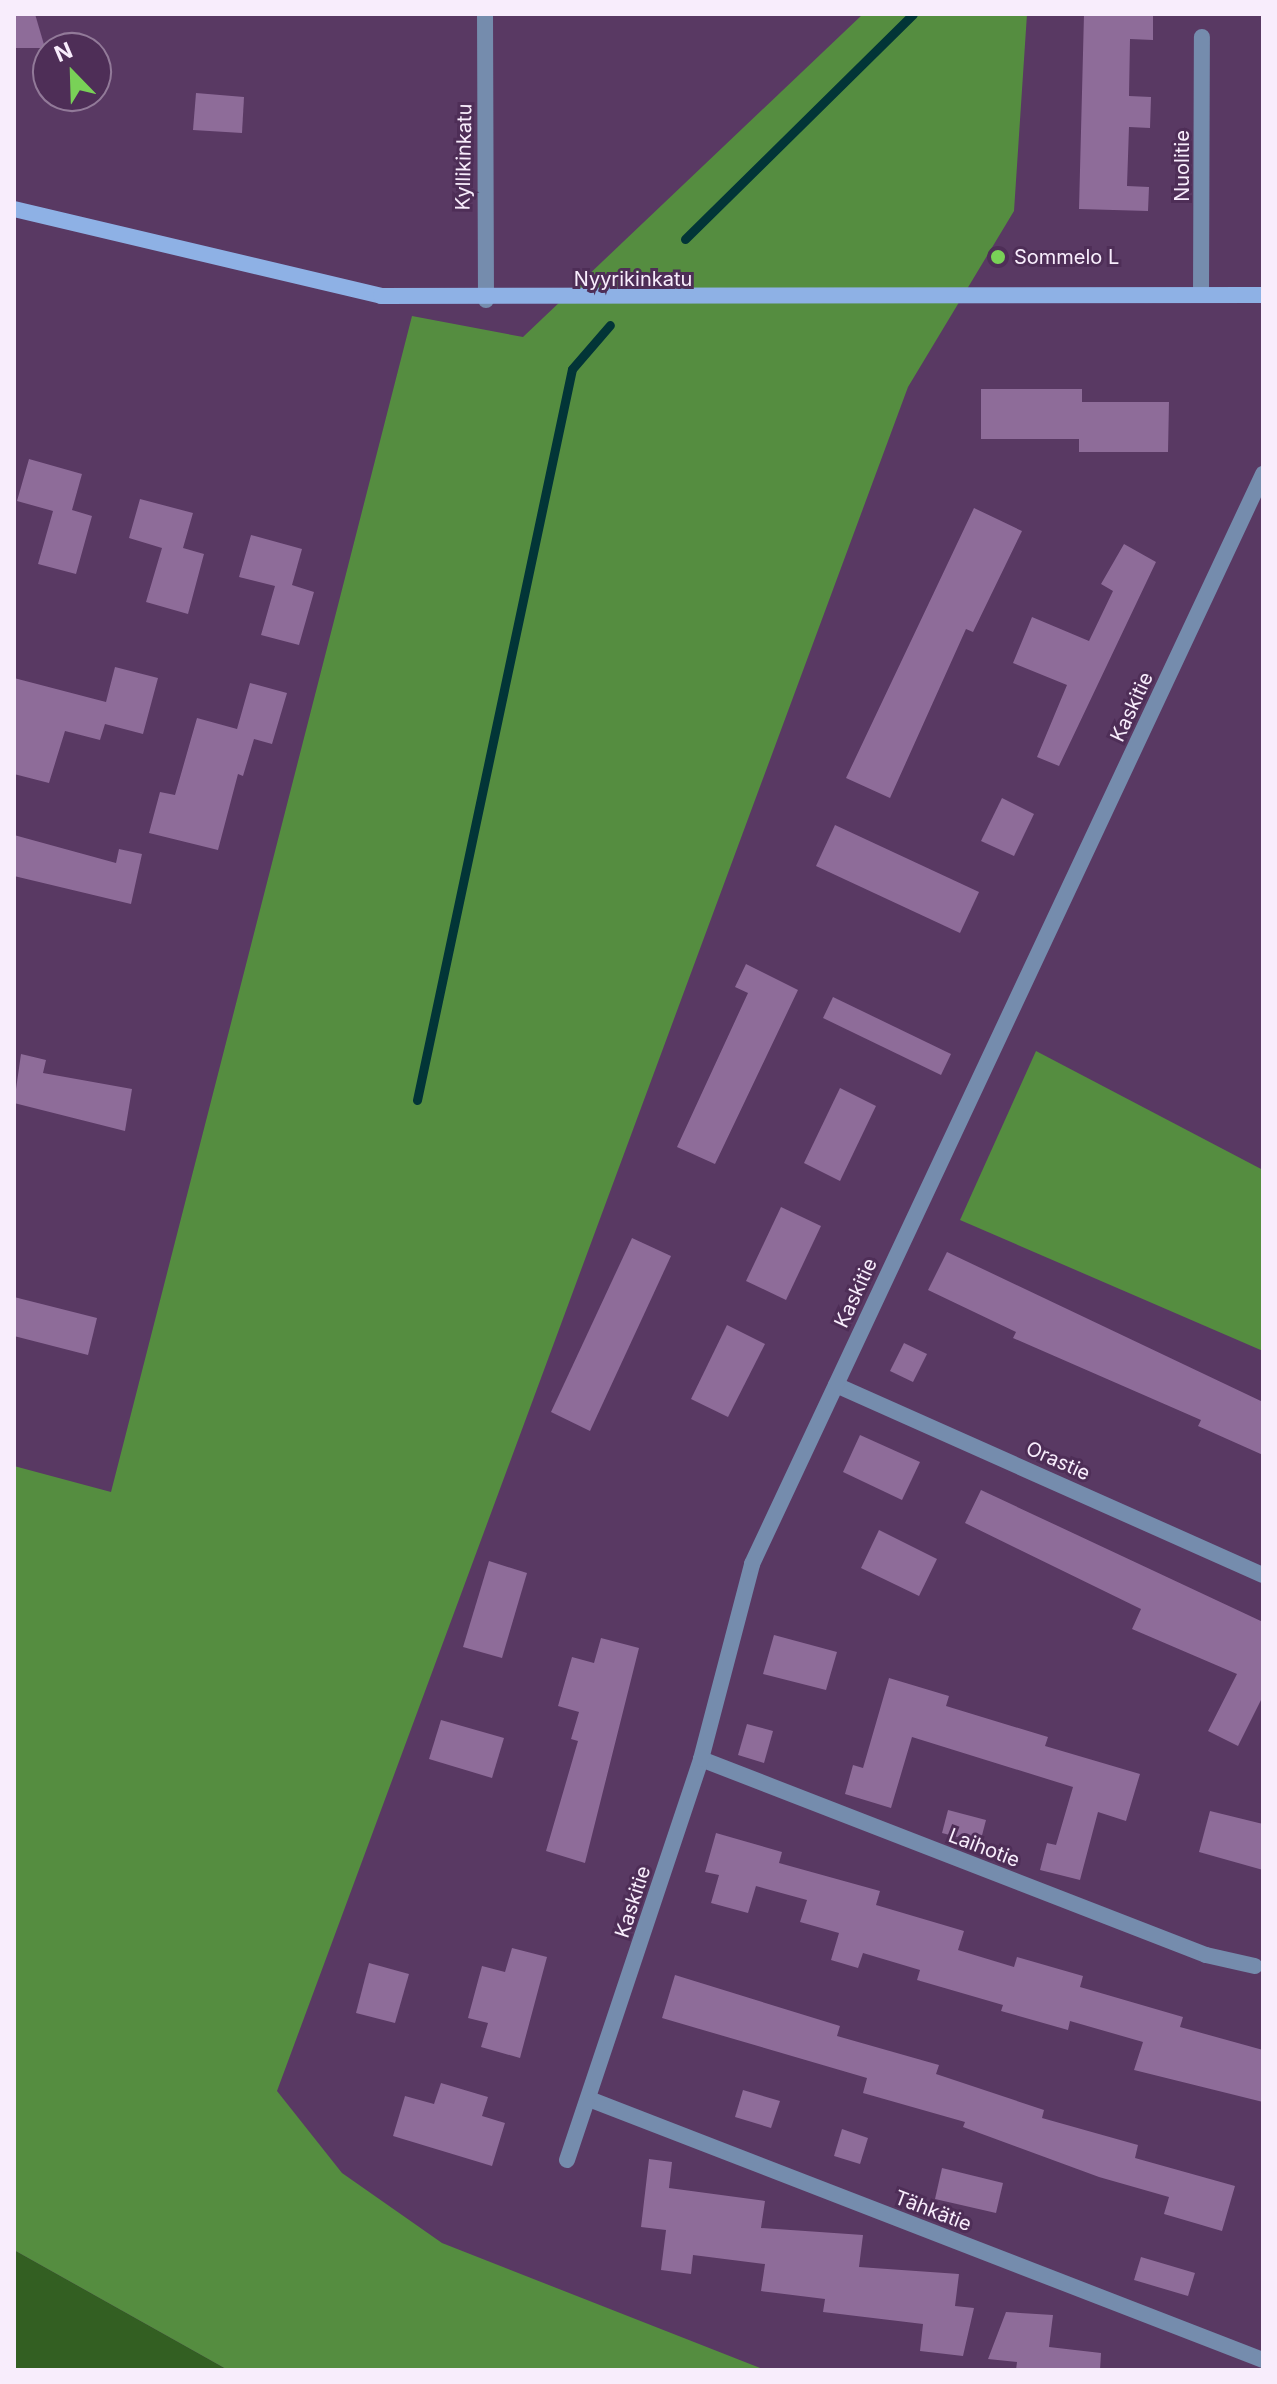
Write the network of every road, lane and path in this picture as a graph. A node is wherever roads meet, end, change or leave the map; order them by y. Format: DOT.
graph roads {
  1 [pos="485,14"];
  2 [pos="1202,37"];
  3 [pos="14,209"];
  4 [pos="1201,295"];
  5 [pos="1263,295"];
  6 [pos="486,300"];
  7 [pos="1263,474"];
  8 [pos="836,1385"];
  9 [pos="1263,1575"];
  10 [pos="701,1759"];
  11 [pos="1255,1966"];
  12 [pos="589,2099"];
  13 [pos="567,2160"];
  14 [pos="1263,2360"];
  1 -- 6 [label="street, Kyllikinkatu"];
  2 -- 4 [label="street, Nuolitie"];
  3 -- 6 [label="street, Nyyrikinkatu"];
  4 -- 5 [label="street, Nyyrikinkatu"];
  4 -- 6 [label="street, Nyyrikinkatu"];
  7 -- 8 [label="street, Kaskitie"];
  8 -- 9 [label="street, Orastie"];
  8 -- 10 [label="street, Kaskitie"];
  10 -- 11 [label="street, Laihotie"];
  10 -- 12 [label="street, Kaskitie"];
  12 -- 13 [label="street, Kaskitie"];
  12 -- 14 [label="street, Tähkätie"];
}
